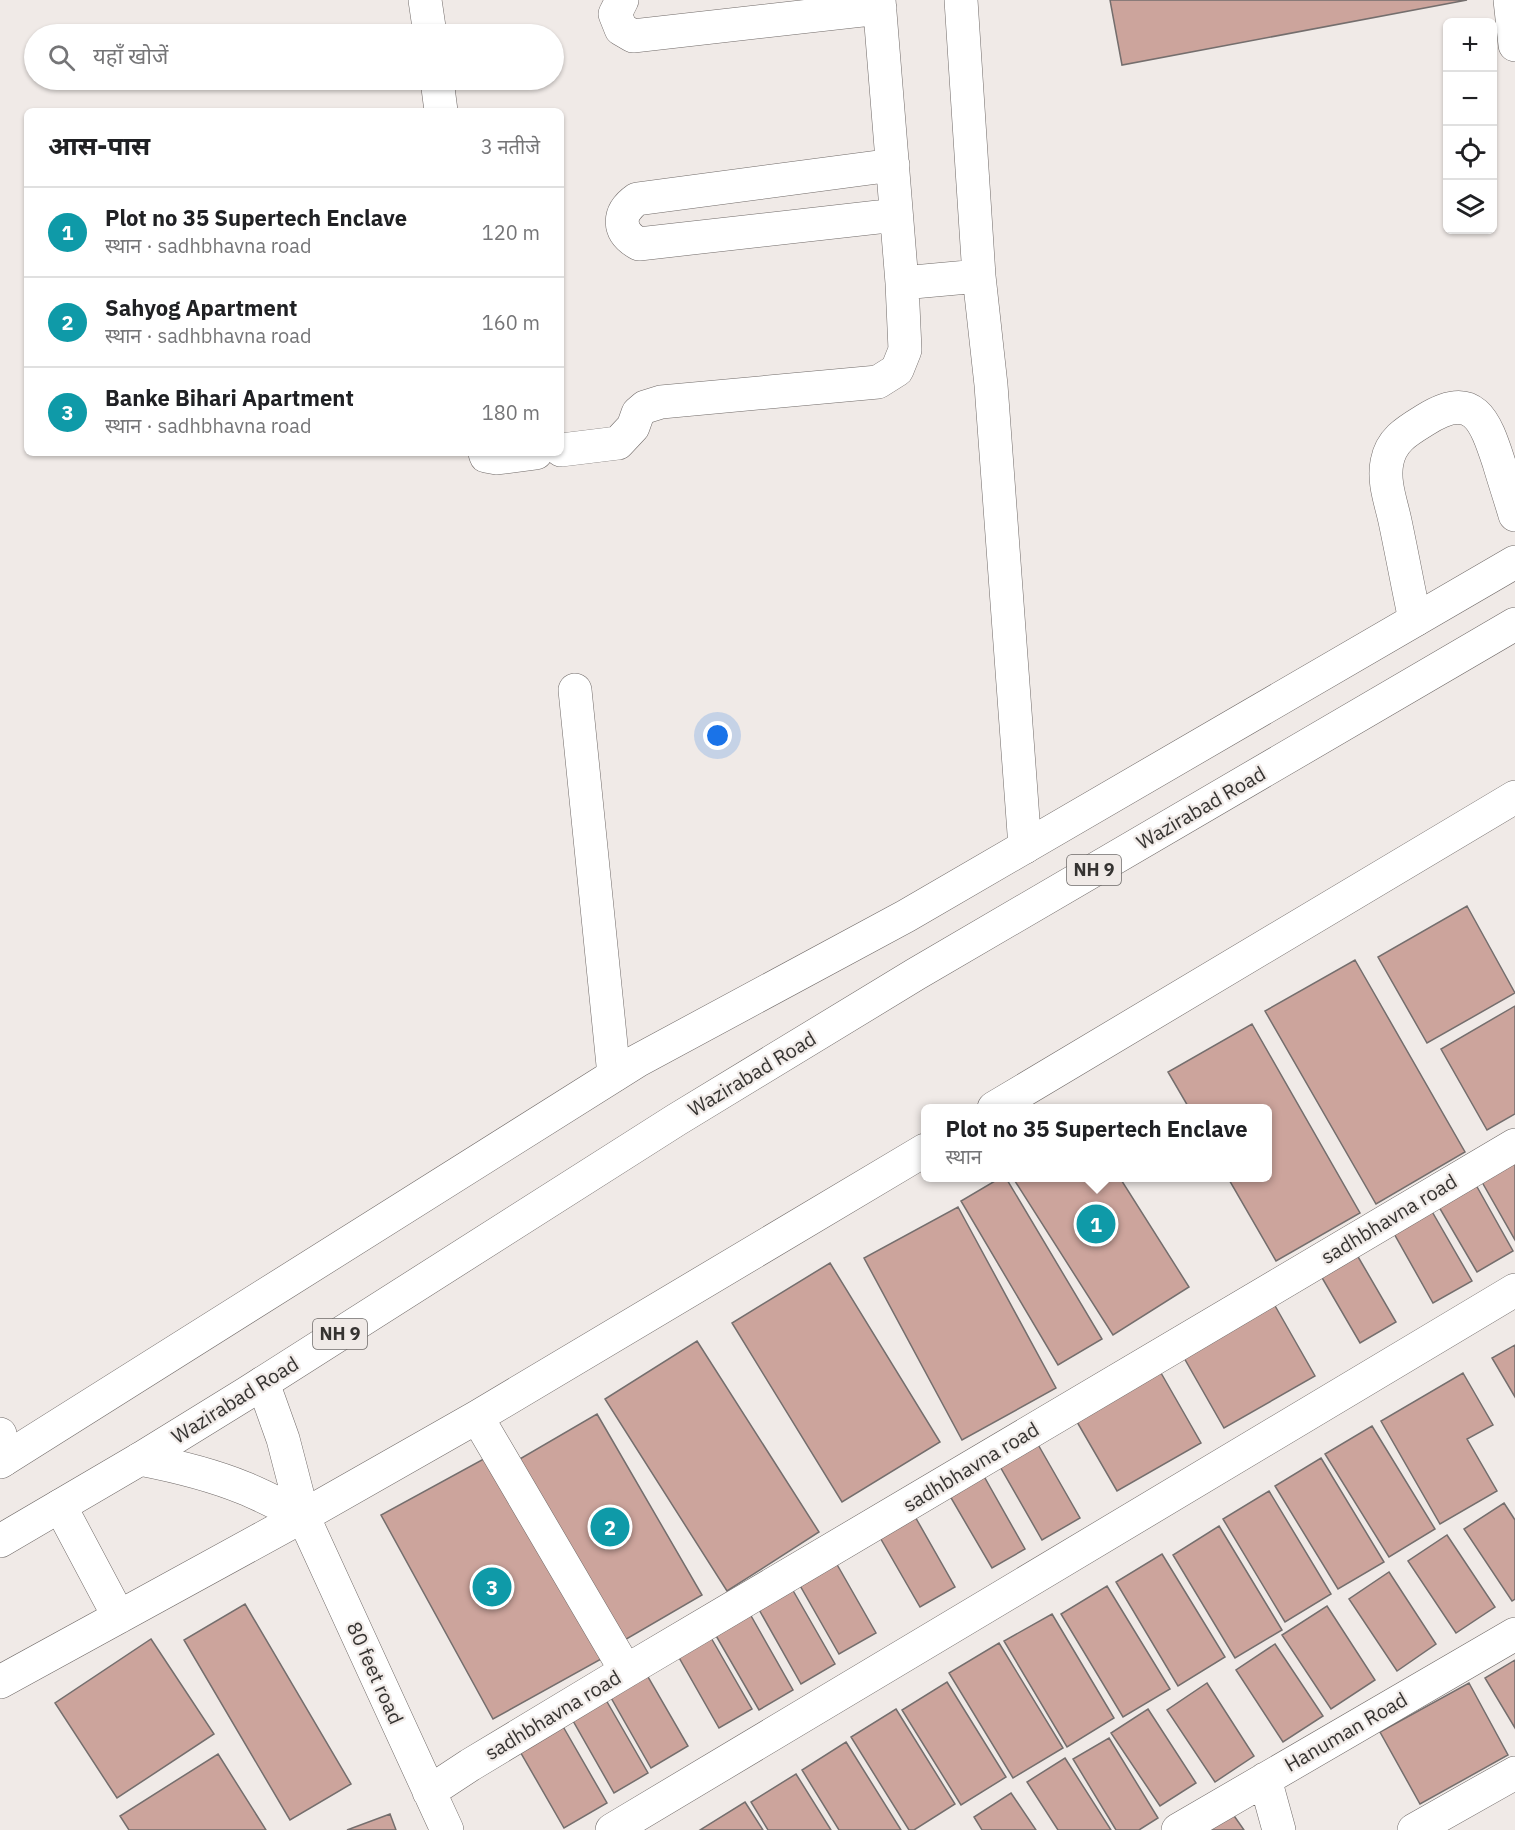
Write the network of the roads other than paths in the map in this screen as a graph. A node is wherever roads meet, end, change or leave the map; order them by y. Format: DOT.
graph roads {
  1 [pos="425,0"];
  2 [pos="622,0"];
  3 [pos="961,0"];
  4 [pos="1510,0"];
  5 [pos="879,4"];
  6 [pos="429,24"];
  7 [pos="1515,45"];
  8 [pos="438,90"];
  9 [pos="441,108"];
  10 [pos="893,165"];
  11 [pos="896,215"];
  12 [pos="979,276"];
  13 [pos="902,283"];
  14 [pos="564,450"];
  15 [pos="486,456"];
  16 [pos="513,456"];
  17 [pos="1515,515"];
  18 [pos="1515,562"];
  19 [pos="1415,620"];
  20 [pos="1515,624"];
  21 [pos="575,690"];
  22 [pos="1515,797"];
  23 [pos="1025,847"];
  24 [pos="626,1068"];
  25 [pos="1001,1104"];
  26 [pos="1515,1145"];
  27 [pos="921,1151"];
  28 [pos="1515,1290"];
  29 [pos="263,1383"];
  30 [pos="477,1417"];
  31 [pos="1,1452"];
  32 [pos="140,1460"];
  33 [pos="60,1506"];
  34 [pos="303,1516"];
  35 [pos="0,1541"];
  36 [pos="119,1617"];
  37 [pos="1515,1634"];
  38 [pos="626,1671"];
  39 [pos="0,1682"];
  40 [pos="1515,1773"];
  41 [pos="1265,1779"];
  42 [pos="429,1792"];
  43 [pos="1450,1820"];
  44 [pos="447,1830"];
  45 [pos="612,1830"];
  46 [pos="1178,1830"];
  47 [pos="1279,1830"];
  48 [pos="1414,1830"];
  1 -- 6 [label="main road"];
  2 -- 5 [label="main road"];
  3 -- 12 [label="main road"];
  4 -- 7 [label="main road"];
  5 -- 10 [label="main road"];
  8 -- 9 [label="main road"];
  10 -- 11 [label="main road"];
  10 -- 11 [label="main road"];
  11 -- 13 [label="main road"];
  12 -- 13 [label="main road"];
  12 -- 23 [label="main road"];
  13 -- 14 [label="main road"];
  15 -- 16 [label="main road"];
  17 -- 19 [label="main road"];
  18 -- 19 [label="main road"];
  19 -- 23 [label="main road"];
  20 -- 29 [label="main road, Wazirabad Road / NH 9"];
  21 -- 24 [label="main road"];
  22 -- 25 [label="main road"];
  23 -- 24 [label="main road"];
  24 -- 31 [label="main road"];
  26 -- 38 [label="main road, sadhbhavna road"];
  27 -- 30 [label="main road"];
  28 -- 45 [label="main road"];
  29 -- 32 [label="main road, Wazirabad Road / NH 9"];
  29 -- 34 [label="main road"];
  30 -- 34 [label="main road"];
  30 -- 38 [label="main road"];
  32 -- 33 [label="main road, Wazirabad Road / NH 9"];
  32 -- 34 [label="main road"];
  33 -- 35 [label="main road, Wazirabad Road / NH 9"];
  33 -- 36 [label="main road"];
  34 -- 36 [label="main road"];
  34 -- 42 [label="main road, 80 feet road"];
  36 -- 39 [label="main road"];
  37 -- 41 [label="main road, Hanuman Road"];
  38 -- 42 [label="main road, sadhbhavna road"];
  40 -- 43 [label="main road"];
  41 -- 46 [label="main road, Hanuman Road"];
  41 -- 47 [label="main road"];
  42 -- 44 [label="main road, 80 feet road"];
  43 -- 48 [label="main road"];
}
